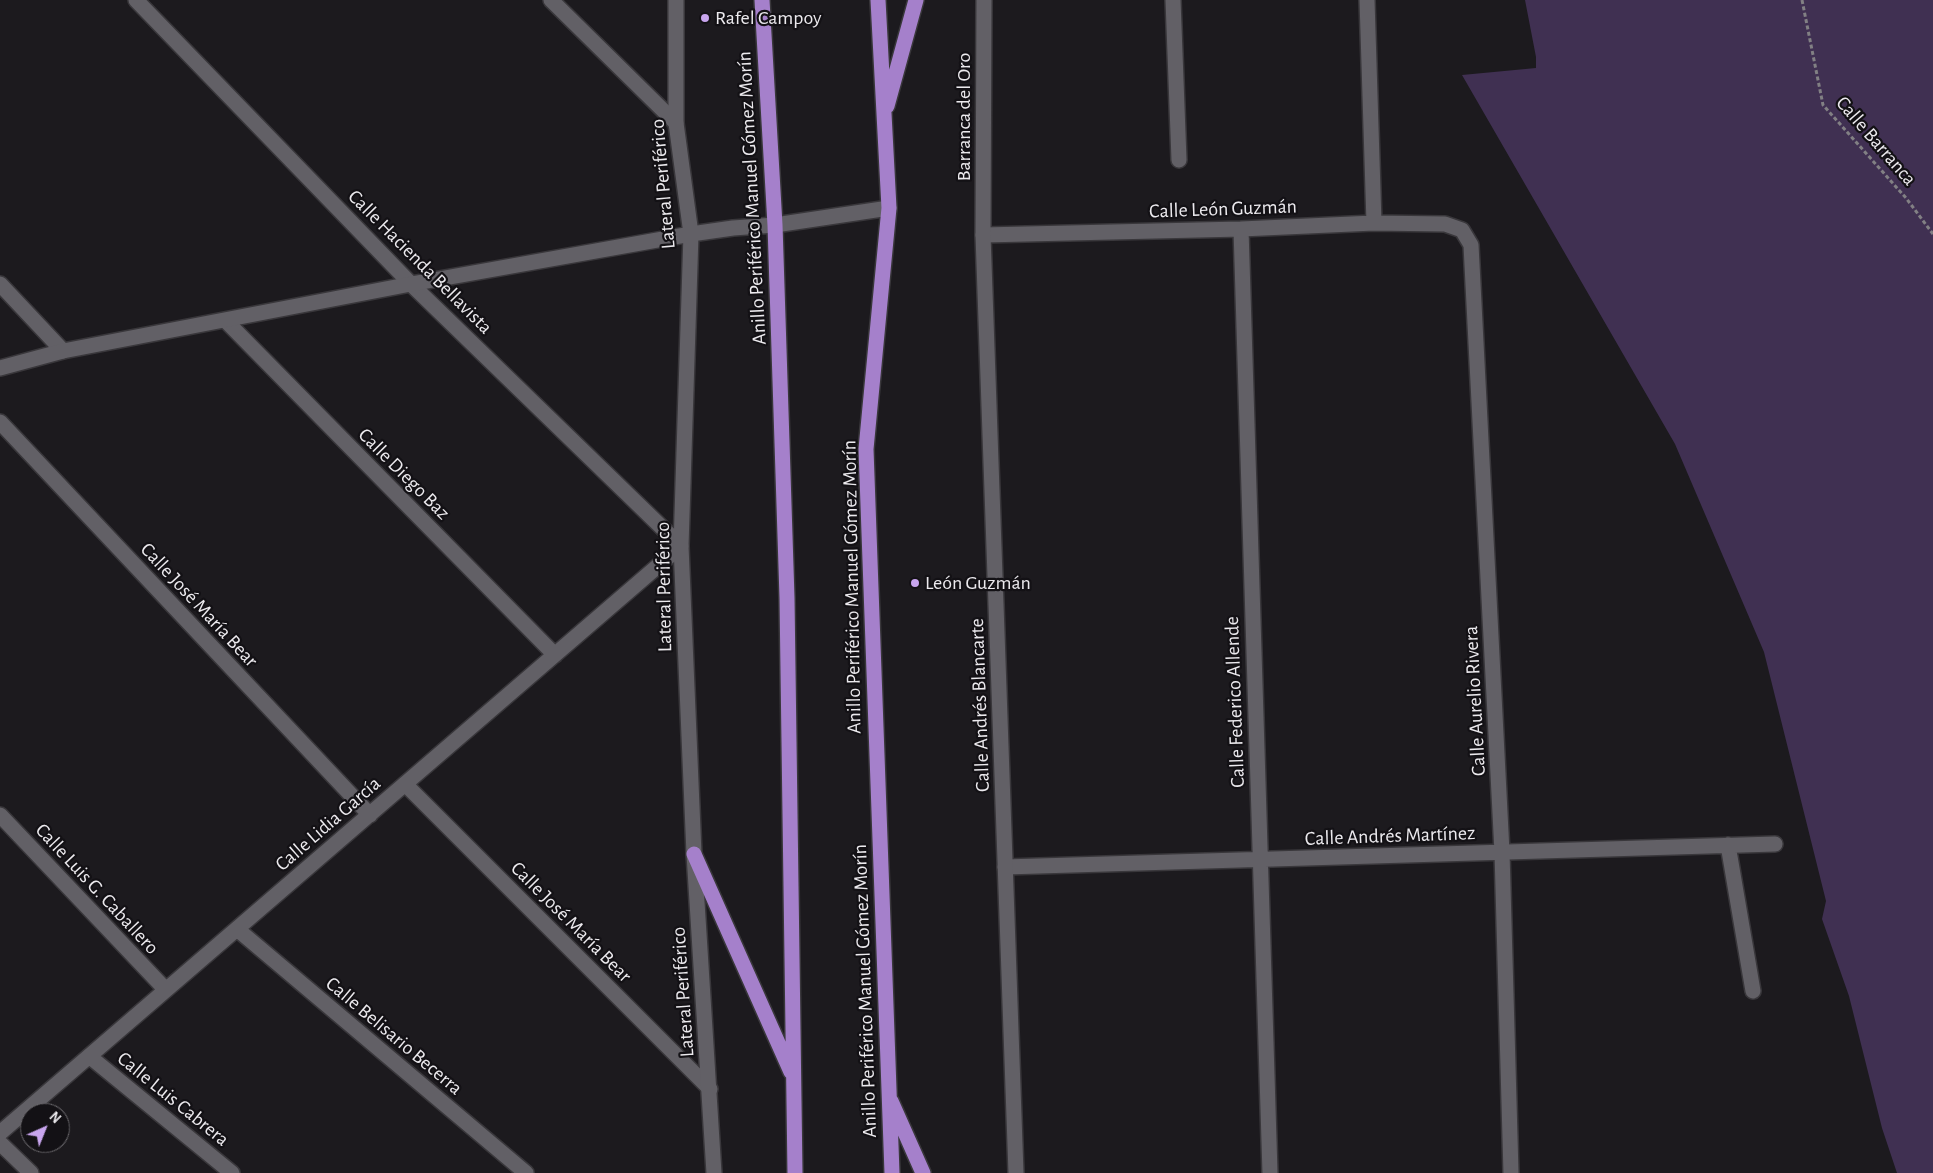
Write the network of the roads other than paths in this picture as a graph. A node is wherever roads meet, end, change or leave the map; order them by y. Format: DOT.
graph roads {
  1 [pos="136,0"];
  2 [pos="551,0"];
  3 [pos="676,0"];
  4 [pos="762,0"];
  5 [pos="878,0"];
  6 [pos="916,0"];
  7 [pos="984,0"];
  8 [pos="1172,0"];
  9 [pos="1367,0"];
  10 [pos="883,119"];
  11 [pos="676,123"];
  12 [pos="1180,160"];
  13 [pos="889,208"];
  14 [pos="1374,224"];
  15 [pos="775,225"];
  16 [pos="1241,229"];
  17 [pos="1462,230"];
  18 [pos="691,234"];
  19 [pos="983,235"];
  20 [pos="0,284"];
  21 [pos="411,284"];
  22 [pos="226,321"];
  23 [pos="63,352"];
  24 [pos="0,368"];
  25 [pos="0,422"];
  26 [pos="682,546"];
  27 [pos="555,655"];
  28 [pos="405,784"];
  29 [pos="0,814"];
  30 [pos="370,815"];
  31 [pos="1775,844"];
  32 [pos="1728,846"];
  33 [pos="1502,852"];
  34 [pos="694,854"];
  35 [pos="1260,860"];
  36 [pos="1005,867"];
  37 [pos="237,929"];
  38 [pos="166,990"];
  39 [pos="1753,991"];
  40 [pos="89,1056"];
  41 [pos="793,1078"];
  42 [pos="710,1089"];
  43 [pos="888,1093"];
  44 [pos="0,1133"];
  45 [pos="0,1143"];
  46 [pos="30,1173"];
  47 [pos="232,1173"];
  48 [pos="526,1173"];
  49 [pos="714,1173"];
  50 [pos="795,1173"];
  51 [pos="892,1173"];
  52 [pos="923,1173"];
  53 [pos="1016,1173"];
  54 [pos="1270,1173"];
  55 [pos="1511,1173"];
  1 -- 21 [label="street, Calle Hacienda Bellavista"];
  2 -- 11 [label="street"];
  3 -- 11 [label="street, Lateral Periférico"];
  4 -- 15 [label="highway, Anillo Periférico Manuel Gómez Morín"];
  5 -- 10 [label="highway, Anillo Periférico Manuel Gómez Morín"];
  6 -- 10 [label="highway"];
  7 -- 19 [label="street, Barranca del Oro"];
  8 -- 12 [label="street"];
  9 -- 14 [label="street"];
  10 -- 13 [label="highway, Anillo Periférico Manuel Gómez Morín"];
  11 -- 18 [label="street, Lateral Periférico"];
  13 -- 15 [label="street"];
  13 -- 43 [label="highway, Anillo Periférico Manuel Gómez Morín"];
  14 -- 16 [label="street, Calle León Guzmán"];
  14 -- 17 [label="street, Calle León Guzmán"];
  15 -- 18 [label="street"];
  15 -- 41 [label="highway, Anillo Periférico Manuel Gómez Morín"];
  16 -- 19 [label="street, Calle León Guzmán"];
  16 -- 35 [label="street, Calle Federico Allende"];
  17 -- 33 [label="street, Calle Aurelio Rivera"];
  18 -- 21 [label="street"];
  18 -- 26 [label="street, Lateral Periférico"];
  19 -- 36 [label="street, Calle Andrés Blancarte"];
  20 -- 23 [label="street"];
  21 -- 22 [label="street"];
  21 -- 26 [label="street, Calle Hacienda Bellavista"];
  22 -- 23 [label="street"];
  22 -- 27 [label="street, Calle Diego Baz"];
  23 -- 24 [label="street"];
  25 -- 30 [label="street, Calle José María Bear"];
  26 -- 27 [label="street, Calle Lidia García"];
  26 -- 34 [label="street, Lateral Periférico"];
  27 -- 28 [label="street, Calle Lidia García"];
  28 -- 30 [label="street, Calle Lidia García"];
  28 -- 42 [label="street, Calle José María Bear"];
  29 -- 38 [label="street, Calle Luis G. Caballero"];
  30 -- 37 [label="street, Calle Lidia García"];
  31 -- 32 [label="street, Calle Andrés Martínez"];
  32 -- 33 [label="street, Calle Andrés Martínez"];
  32 -- 39 [label="street"];
  33 -- 35 [label="street, Calle Andrés Martínez"];
  33 -- 55 [label="street, Calle Aurelio Rivera"];
  34 -- 41 [label="highway"];
  34 -- 42 [label="street, Lateral Periférico"];
  35 -- 36 [label="street, Calle Andrés Martínez"];
  35 -- 54 [label="street, Calle Federico Allende"];
  36 -- 53 [label="street, Calle Andrés Blancarte"];
  37 -- 38 [label="street, Calle Lidia García"];
  37 -- 48 [label="street, Calle Belisario Becerra"];
  38 -- 40 [label="street, Calle Lidia García"];
  40 -- 44 [label="street, Calle Lidia García"];
  40 -- 47 [label="street, Calle Luis Cabrera"];
  41 -- 50 [label="highway, Anillo Periférico Manuel Gómez Morín"];
  42 -- 49 [label="street, Lateral Periférico"];
  43 -- 51 [label="highway, Anillo Periférico Manuel Gómez Morín"];
  43 -- 52 [label="highway"];
  45 -- 46 [label="street"];
}
